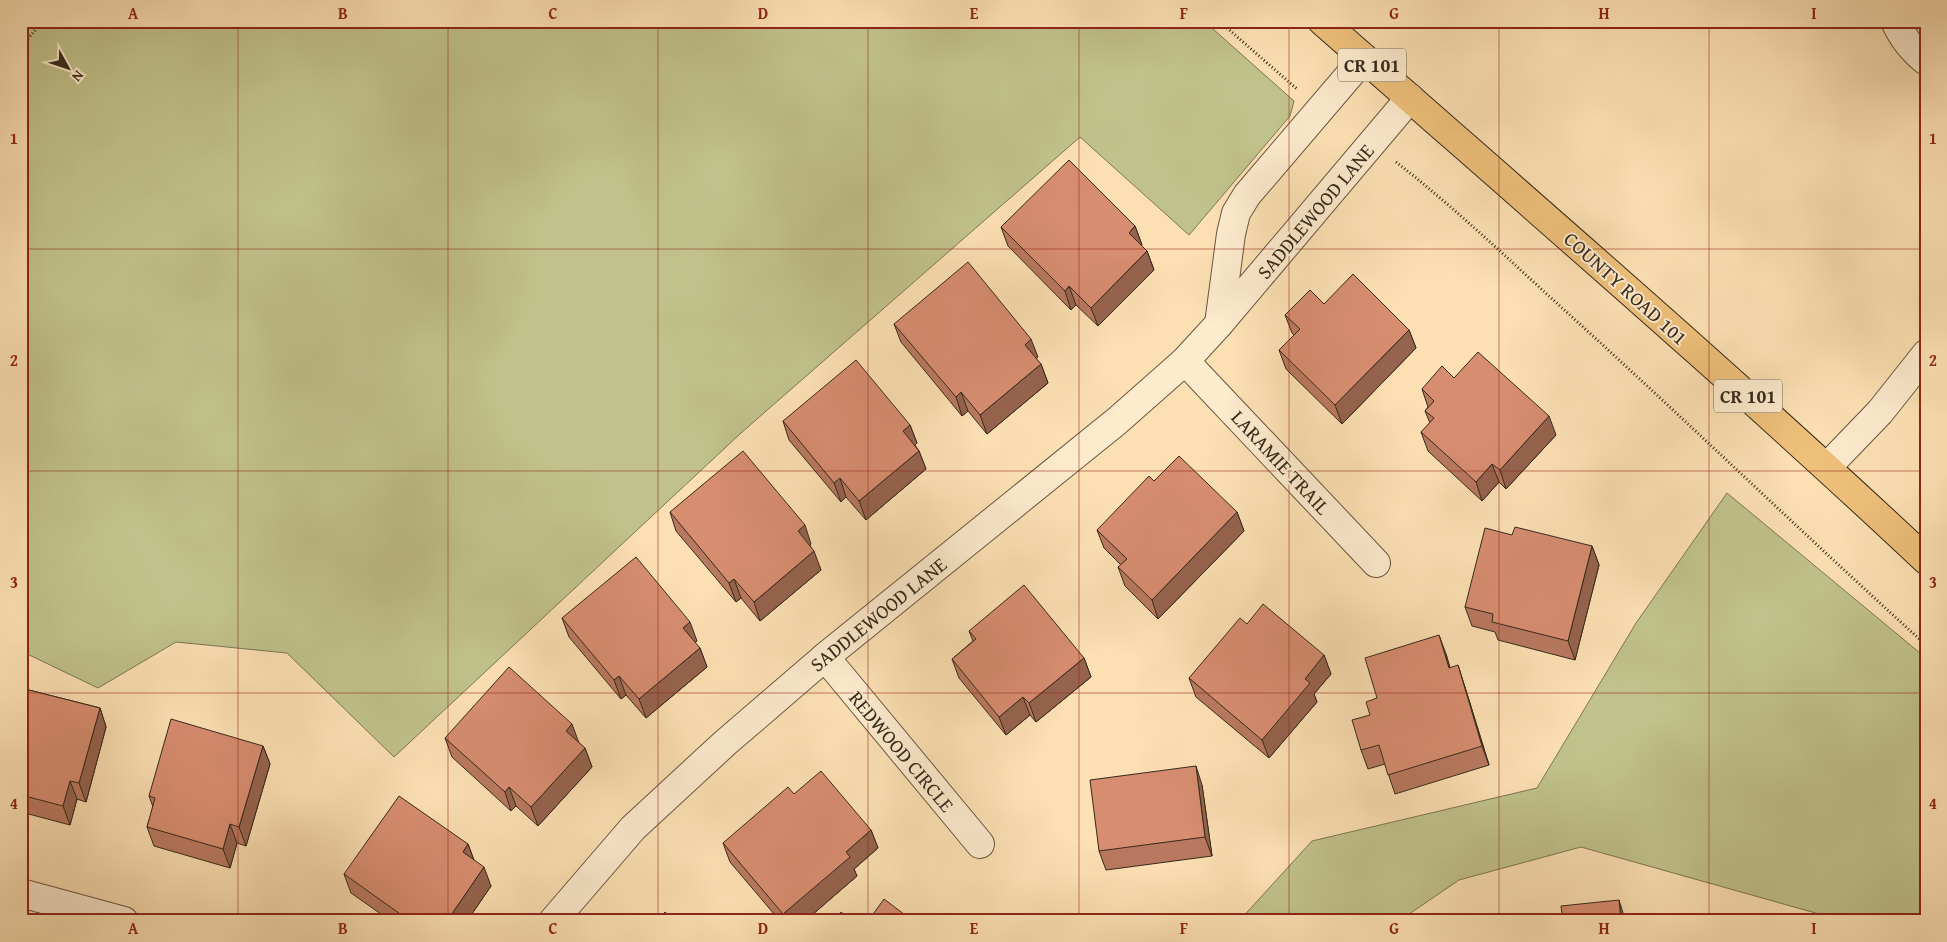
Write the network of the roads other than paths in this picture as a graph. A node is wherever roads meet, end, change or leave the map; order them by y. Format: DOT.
graph roads {
  1 [pos="1895,21"];
  2 [pos="1333,25"];
  3 [pos="1364,58"];
  4 [pos="1926,61"];
  5 [pos="1410,98"];
  6 [pos="1219,324"];
  7 [pos="1926,354"];
  8 [pos="1185,361"];
  9 [pos="1827,467"];
  10 [pos="1926,560"];
  11 [pos="1376,563"];
  12 [pos="824,657"];
  13 [pos="980,844"];
  14 [pos="21,892"];
  15 [pos="124,921"];
  16 [pos="553,921"];
  1 -- 4 [label="street"];
  2 -- 3 [label="main road, COUNTY ROAD 101 / CR 101"];
  3 -- 5 [label="main road, COUNTY ROAD 101 / CR 101"];
  3 -- 6 [label="street, SADDLEWOOD LANE"];
  5 -- 6 [label="street, SADDLEWOOD LANE"];
  5 -- 9 [label="main road, COUNTY ROAD 101 / CR 101"];
  6 -- 8 [label="street, SADDLEWOOD LANE"];
  7 -- 9 [label="street"];
  8 -- 11 [label="street, LARAMIE TRAIL"];
  8 -- 12 [label="street, SADDLEWOOD LANE"];
  9 -- 10 [label="main road, COUNTY ROAD 101 / CR 101"];
  12 -- 13 [label="street, REDWOOD CIRCLE"];
  12 -- 16 [label="street, SADDLEWOOD LANE"];
  14 -- 15 [label="street"];
}
